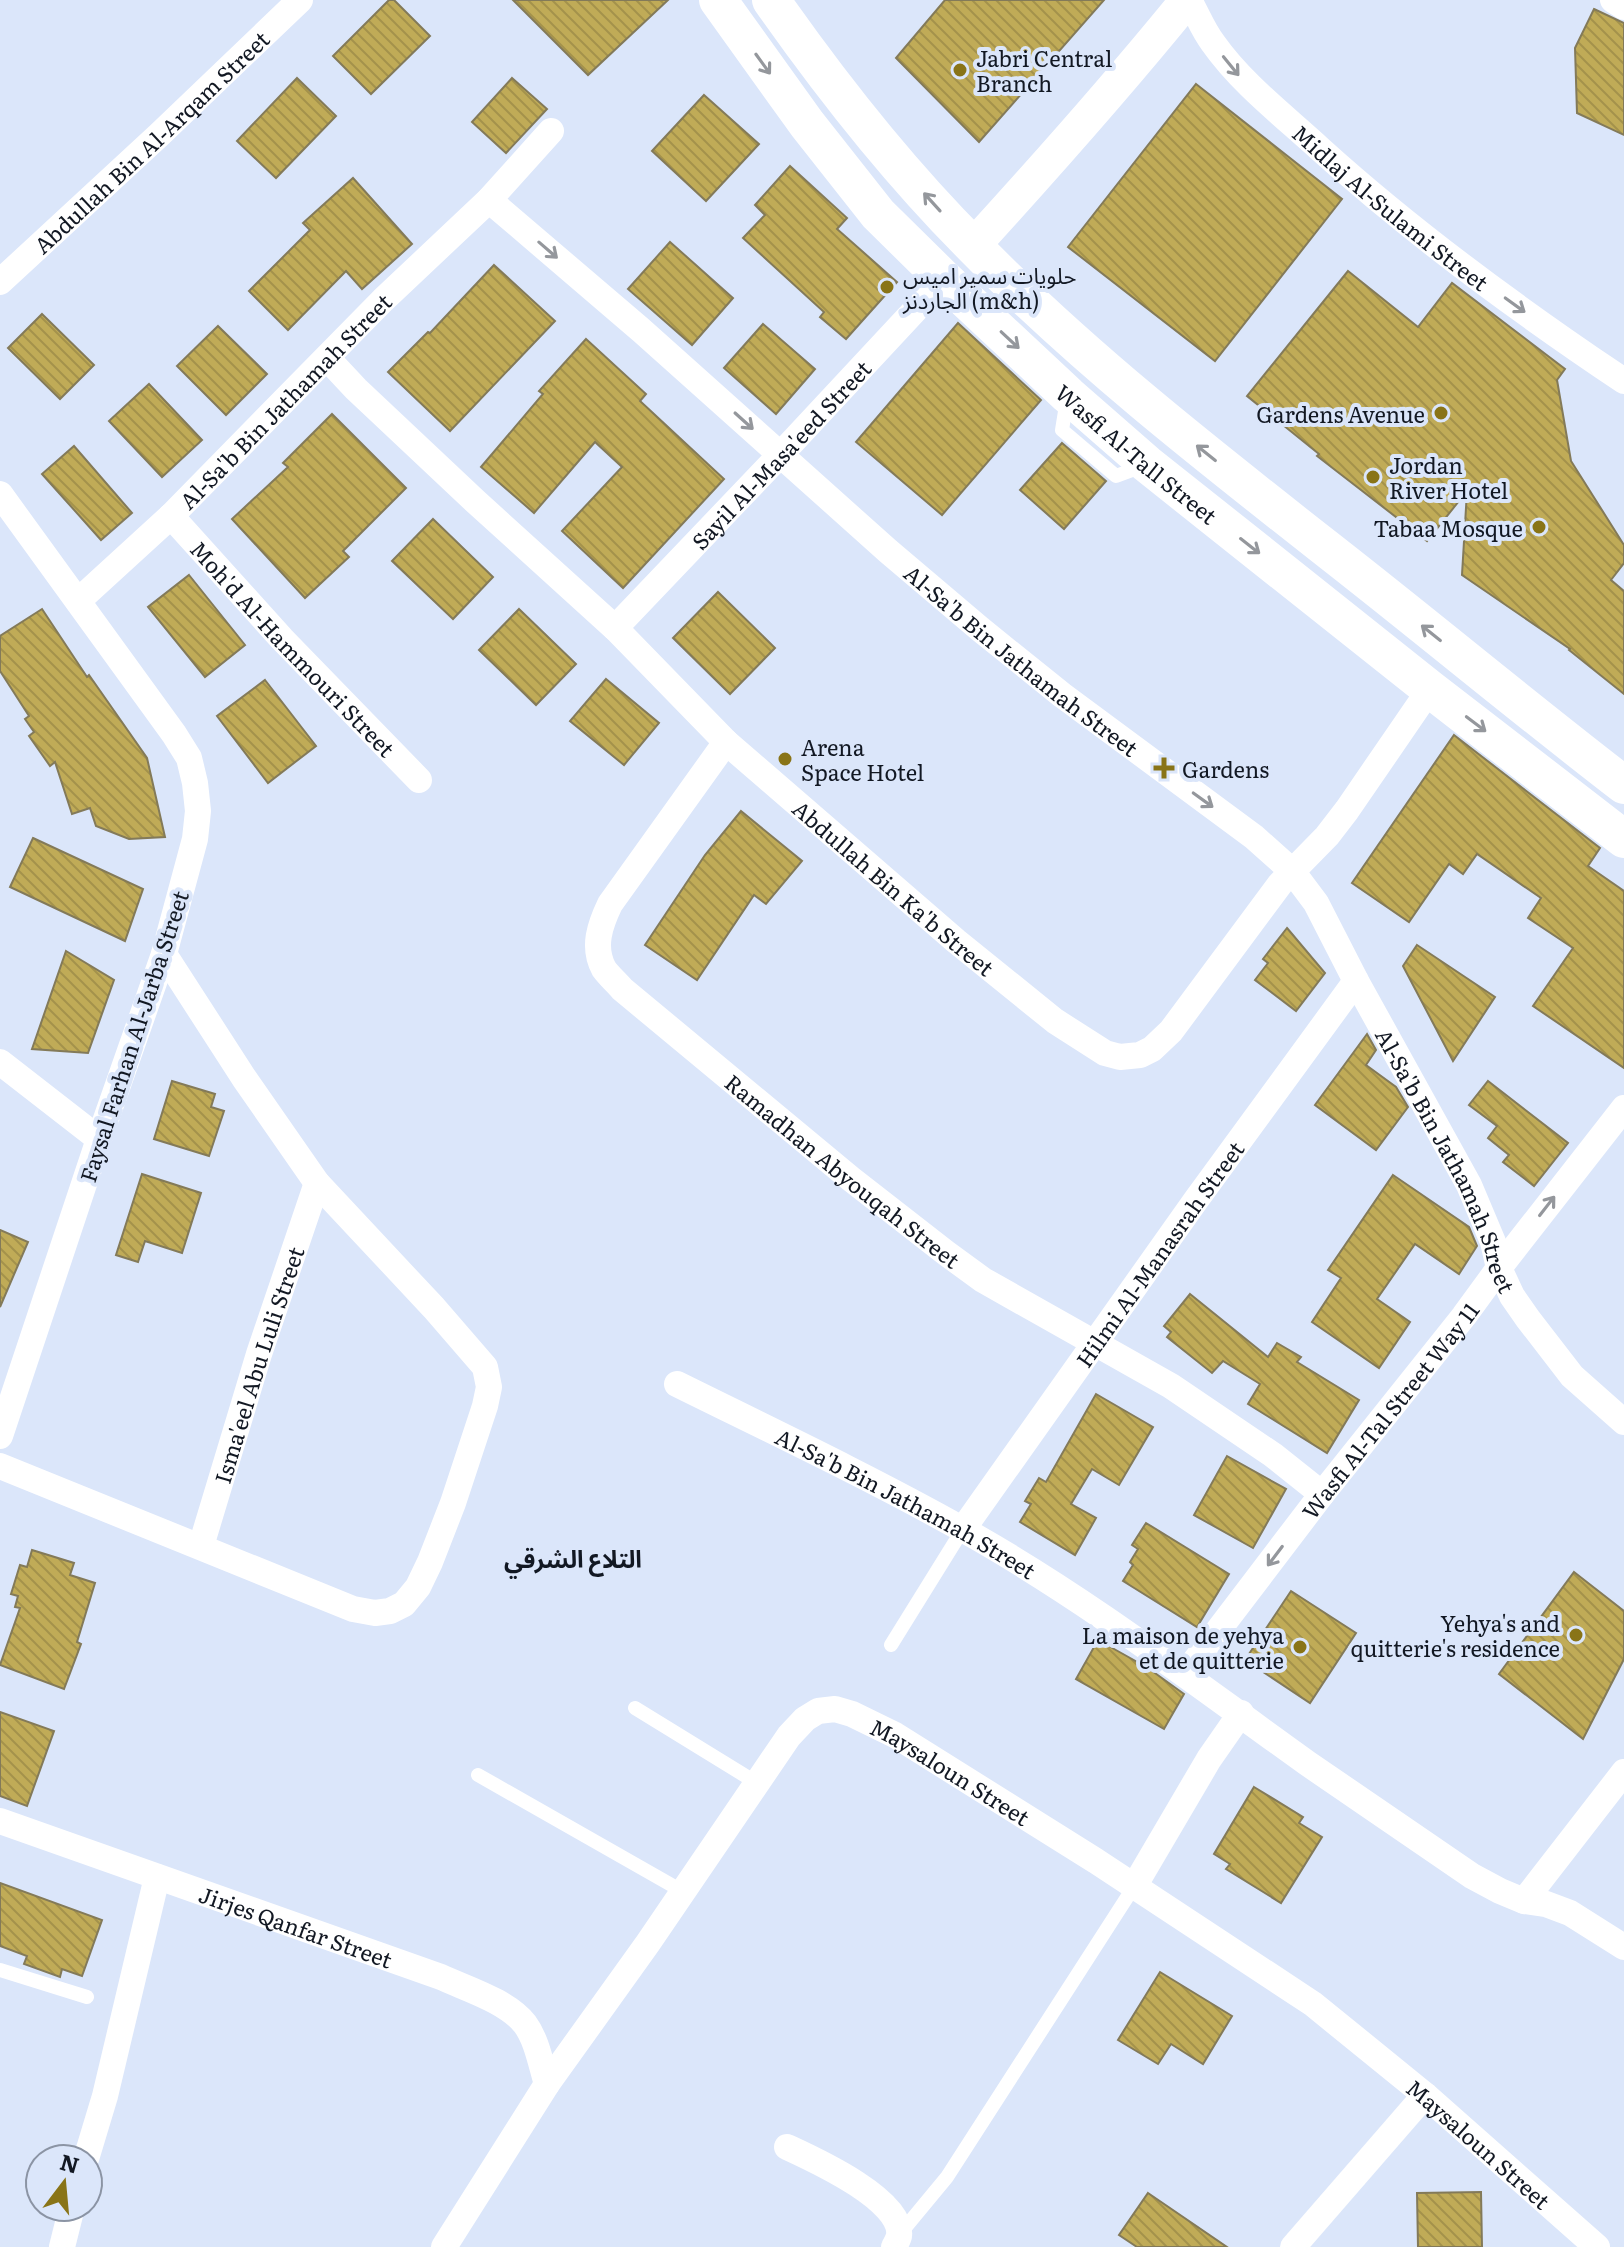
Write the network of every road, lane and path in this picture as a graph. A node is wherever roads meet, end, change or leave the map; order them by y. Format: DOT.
graph roads {
  1 [pos="300,0"];
  2 [pos="771,0"];
  3 [pos="1188,0"];
  4 [pos="1613,0"];
  5 [pos="731,5"];
  6 [pos="1624,7"];
  7 [pos="551,131"];
  8 [pos="489,200"];
  9 [pos="973,246"];
  10 [pos="944,279"];
  11 [pos="0,282"];
  12 [pos="327,358"];
  13 [pos="1624,381"];
  14 [pos="781,454"];
  15 [pos="0,494"];
  16 [pos="171,516"];
  17 [pos="78,601"];
  18 [pos="615,628"];
  19 [pos="1430,689"];
  20 [pos="726,742"];
  21 [pos="419,780"];
  22 [pos="1624,785"];
  23 [pos="1624,839"];
  24 [pos="1292,871"];
  25 [pos="164,954"];
  26 [pos="1356,981"];
  27 [pos="0,1062"];
  28 [pos="1624,1108"];
  29 [pos="99,1139"];
  30 [pos="317,1183"];
  31 [pos="1499,1268"];
  32 [pos="1096,1344"];
  33 [pos="677,1384"];
  34 [pos="1624,1422"];
  35 [pos="0,1436"];
  36 [pos="0,1466"];
  37 [pos="1322,1494"];
  38 [pos="963,1529"];
  39 [pos="201,1546"];
  40 [pos="891,1645"];
  41 [pos="1185,1674"];
  42 [pos="635,1708"];
  43 [pos="1241,1713"];
  44 [pos="1624,1772"];
  45 [pos="478,1775"];
  46 [pos="757,1783"];
  47 [pos="0,1821"];
  48 [pos="157,1877"];
  49 [pos="1135,1885"];
  50 [pos="682,1891"];
  51 [pos="1524,1901"];
  52 [pos="1624,1947"];
  53 [pos="0,1970"];
  54 [pos="87,1997"];
  55 [pos="547,2084"];
  56 [pos="1425,2095"];
  57 [pos="91,2143"];
  58 [pos="787,2147"];
  59 [pos="68,2223"];
  60 [pos="897,2241"];
  61 [pos="62,2247"];
  62 [pos="444,2247"];
  63 [pos="1293,2247"];
  64 [pos="1597,2247"];
  1 -- 11 [label="street, Abdullah Bin Al-Arqam Street"];
  9 -- 2 [label="main road, Wasfi Al-Tall Street, one-way"];
  3 -- 9 [label="street"];
  3 -- 13 [label="street, Midlaj Al-Sulami Street, one-way"];
  4 -- 6 [label="street"];
  5 -- 10 [label="main road, Wasfi Al-Tall Street, one-way"];
  7 -- 8 [label="street, Al-Sa'b Bin Jathamah Street"];
  8 -- 12 [label="street, Al-Sa'b Bin Jathamah Street"];
  8 -- 14 [label="street, Al-Sa'b Bin Jathamah Street, one-way"];
  22 -- 9 [label="main road, Wasfi Al-Tall Street, one-way"];
  10 -- 14 [label="street, Sayil Al-Masa'eed Street"];
  10 -- 19 [label="main road, Wasfi Al-Tall Street, one-way"];
  12 -- 16 [label="street, Al-Sa'b Bin Jathamah Street"];
  12 -- 18 [label="street, Abdullah Bin Ka'b Street"];
  14 -- 18 [label="street, Sayil Al-Masa'eed Street"];
  14 -- 24 [label="street, Al-Sa'b Bin Jathamah Street, one-way"];
  15 -- 17 [label="street, Faysal Farhan Al-Jarba Street"];
  16 -- 17 [label="street, Al-Sa'b Bin Jathamah Street"];
  16 -- 21 [label="street, Moh'd Al-Hammouri Street"];
  17 -- 25 [label="street, Faysal Farhan Al-Jarba Street"];
  18 -- 20 [label="street, Abdullah Bin Ka'b Street"];
  19 -- 23 [label="main road, Wasfi Al-Tall Street, one-way"];
  19 -- 24 [label="street, Abdullah Bin Ka'b Street"];
  20 -- 24 [label="street, Abdullah Bin Ka'b Street"];
  20 -- 32 [label="street, Ramadhan Abyouqah Street"];
  24 -- 26 [label="street, Al-Sa'b Bin Jathamah Street"];
  25 -- 29 [label="street, Faysal Farhan Al-Jarba Street"];
  25 -- 30 [label="street"];
  26 -- 31 [label="street, Al-Sa'b Bin Jathamah Street"];
  26 -- 32 [label="street, Hilmi Al-Manasrah Street"];
  27 -- 29 [label="street"];
  31 -- 28 [label="street, Wasfi Al-Tal Street Way 11, one-way"];
  29 -- 35 [label="street, Faysal Farhan Al-Jarba Street"];
  30 -- 39 [label="street, Isma'eel Abu Luli Street"];
  30 -- 39 [label="street"];
  31 -- 34 [label="street, Al-Sa'b Bin Jathamah Street"];
  31 -- 37 [label="street, Wasfi Al-Tal Street Way 11"];
  32 -- 37 [label="street, Ramadhan Abyouqah Street"];
  32 -- 38 [label="street, Hilmi Al-Manasrah Street"];
  33 -- 38 [label="street, Al-Sa'b Bin Jathamah Street"];
  36 -- 39 [label="street"];
  37 -- 41 [label="street, Wasfi Al-Tal Street Way 11, one-way"];
  38 -- 40 [label="lane"];
  38 -- 41 [label="street, Al-Sa'b Bin Jathamah Street"];
  41 -- 43 [label="street, Al-Sa'b Bin Jathamah Street"];
  42 -- 46 [label="lane"];
  43 -- 49 [label="street"];
  43 -- 51 [label="street, Al-Sa'b Bin Jathamah Street"];
  44 -- 51 [label="street"];
  45 -- 50 [label="lane"];
  46 -- 49 [label="street, Maysaloun Street"];
  46 -- 50 [label="street, Maysaloun Street"];
  47 -- 48 [label="street, Jirjes Qanfar Street"];
  48 -- 55 [label="street, Jirjes Qanfar Street"];
  48 -- 57 [label="street"];
  49 -- 56 [label="street, Maysaloun Street"];
  49 -- 60 [label="lane"];
  50 -- 55 [label="street, Maysaloun Street"];
  51 -- 52 [label="street, Al-Sa'b Bin Jathamah Street"];
  53 -- 54 [label="lane"];
  55 -- 62 [label="street, Maysaloun Street"];
  56 -- 63 [label="street"];
  56 -- 64 [label="street, Maysaloun Street"];
  58 -- 60 [label="street"];
  59 -- 61 [label="street"];
}
